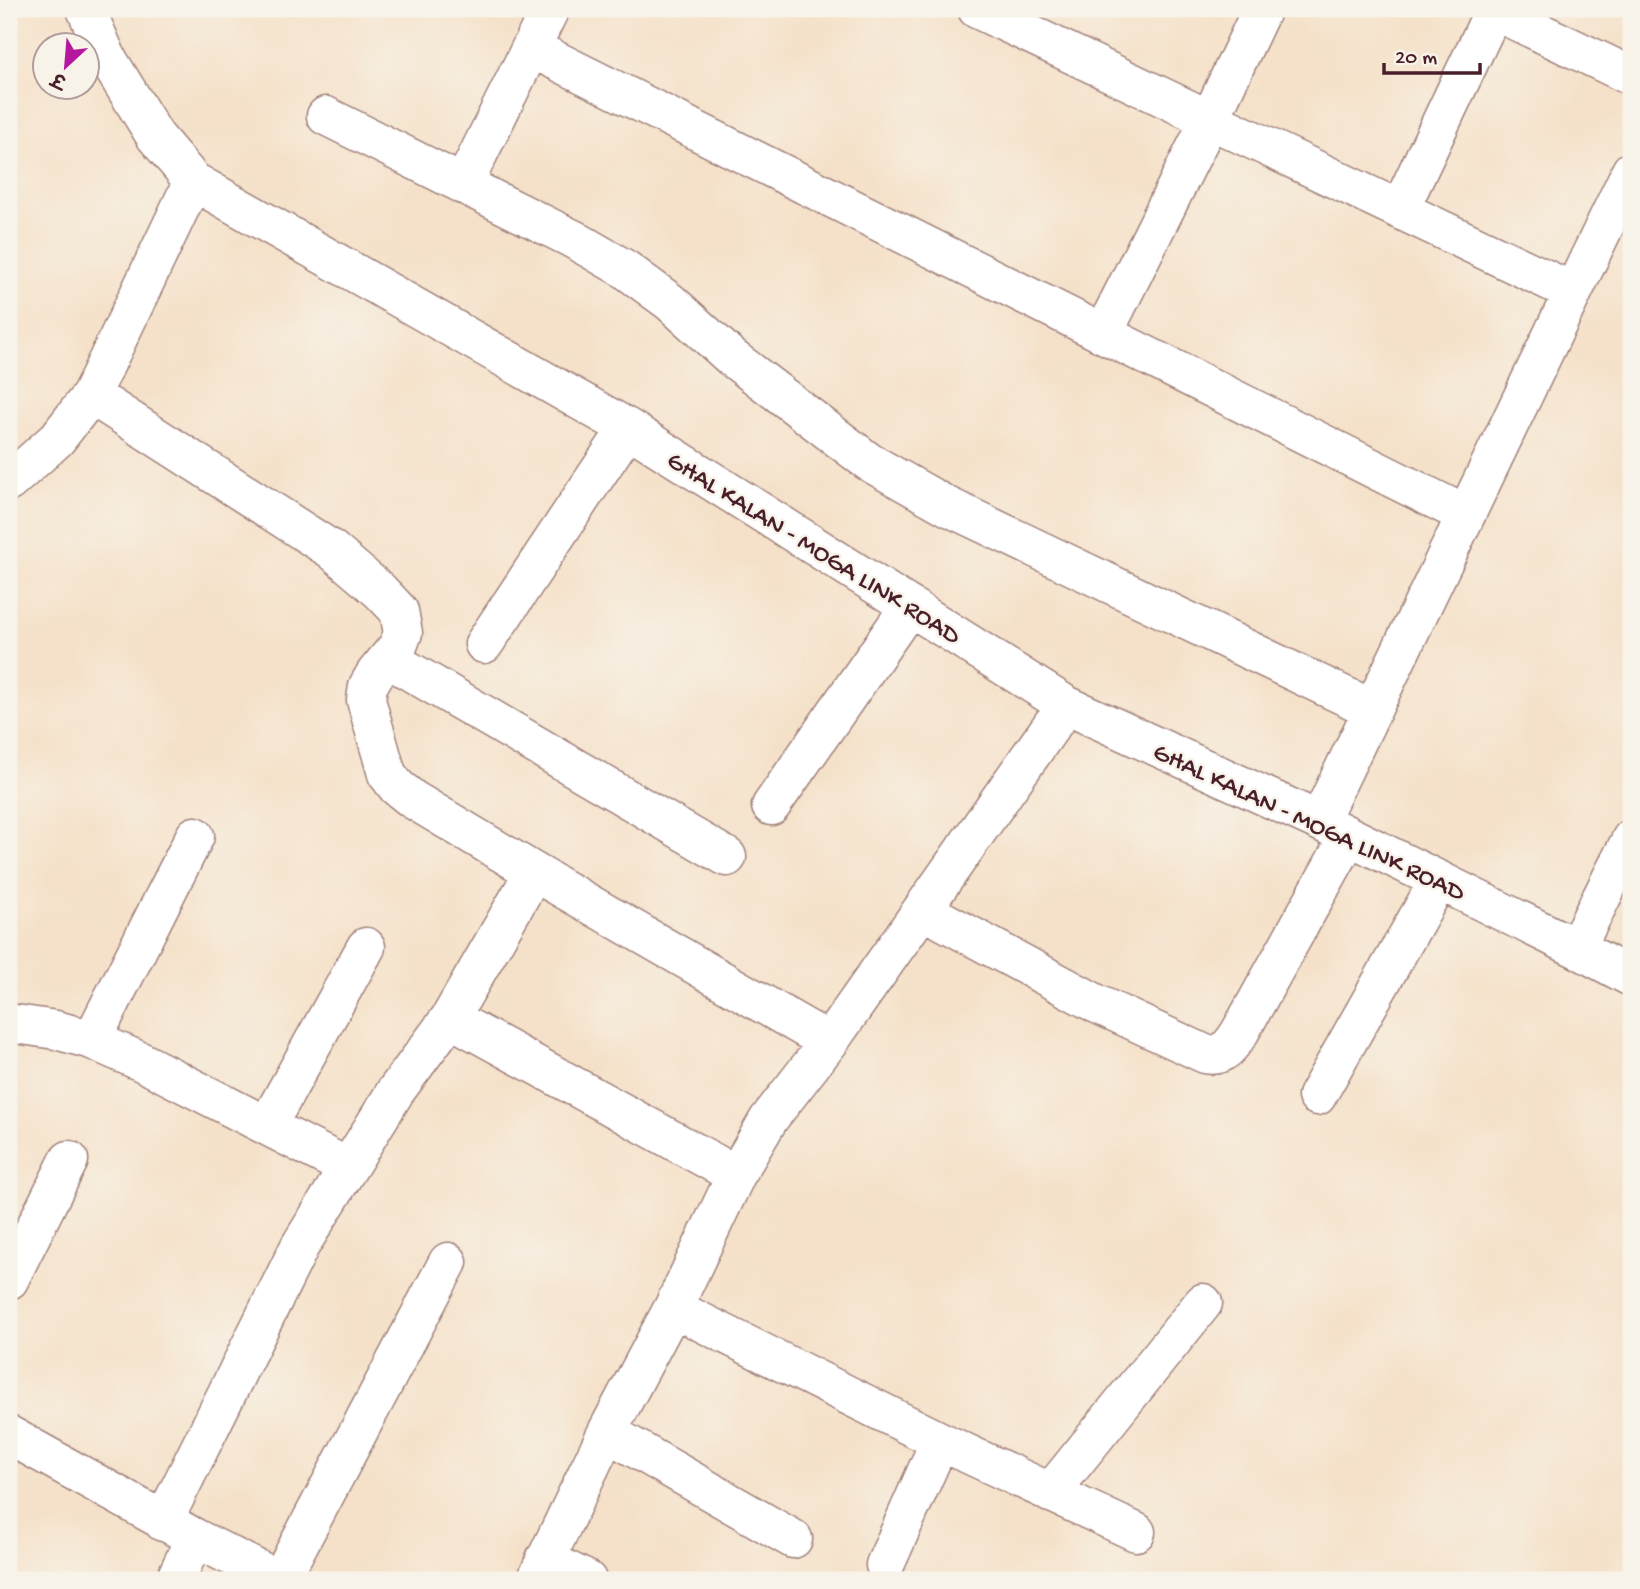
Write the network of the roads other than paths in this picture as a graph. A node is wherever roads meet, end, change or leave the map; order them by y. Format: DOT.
graph roads {
  1 [pos="86,9"];
  2 [pos="550,9"];
  3 [pos="977,9"];
  4 [pos="1262,9"];
  5 [pos="1493,10"];
  6 [pos="531,48"];
  7 [pos="1631,76"];
  8 [pos="326,116"];
  9 [pos="1210,120"];
  10 [pos="1631,171"];
  11 [pos="193,181"];
  12 [pos="463,185"];
  13 [pos="1400,209"];
  14 [pos="1573,292"];
  15 [pos="1103,334"];
  16 [pos="91,395"];
  17 [pos="628,428"];
  18 [pos="9,482"];
  19 [pos="1466,515"];
  20 [pos="910,606"];
  21 [pos="484,644"];
  22 [pos="389,659"];
  23 [pos="1066,705"];
  24 [pos="1372,709"];
  25 [pos="771,806"];
  26 [pos="1334,828"];
  27 [pos="195,836"];
  28 [pos="1631,839"];
  29 [pos="727,857"];
  30 [pos="534,872"];
  31 [pos="1439,880"];
  32 [pos="923,910"];
  33 [pos="366,947"];
  34 [pos="1576,948"];
  35 [pos="1631,977"];
  36 [pos="450,1018"];
  37 [pos="9,1023"];
  38 [pos="92,1040"];
  39 [pos="829,1042"];
  40 [pos="1317,1096"];
  41 [pos="267,1126"];
  42 [pos="69,1160"];
  43 [pos="347,1167"];
  44 [pos="736,1174"];
  45 [pos="448,1262"];
  46 [pos="9,1280"];
  47 [pos="1203,1303"];
  48 [pos="673,1308"];
  49 [pos="607,1432"];
  50 [pos="9,1435"];
  51 [pos="940,1441"];
  52 [pos="1050,1493"];
  53 [pos="179,1530"];
  54 [pos="1136,1532"];
  55 [pos="793,1539"];
  56 [pos="885,1565"];
  57 [pos="540,1570"];
  58 [pos="175,1580"];
  59 [pos="280,1580"];
  60 [pos="587,1580"];
  1 -- 11 [label="street, GHAL KALAN - MOGA LINK ROAD"];
  2 -- 6 [label="street"];
  3 -- 9 [label="street"];
  4 -- 9 [label="street"];
  5 -- 7 [label="street"];
  5 -- 13 [label="street"];
  6 -- 12 [label="street"];
  6 -- 15 [label="street"];
  8 -- 12 [label="street"];
  9 -- 13 [label="street"];
  9 -- 15 [label="street"];
  10 -- 14 [label="street"];
  11 -- 16 [label="street"];
  11 -- 17 [label="street, GHAL KALAN - MOGA LINK ROAD"];
  12 -- 24 [label="street"];
  13 -- 14 [label="street"];
  14 -- 19 [label="street"];
  15 -- 19 [label="street"];
  16 -- 18 [label="street"];
  16 -- 22 [label="street"];
  17 -- 20 [label="street, GHAL KALAN - MOGA LINK ROAD"];
  17 -- 21 [label="street"];
  19 -- 24 [label="street"];
  20 -- 23 [label="street, GHAL KALAN - MOGA LINK ROAD"];
  20 -- 25 [label="street"];
  22 -- 29 [label="street"];
  22 -- 30 [label="street"];
  23 -- 26 [label="street, GHAL KALAN - MOGA LINK ROAD"];
  23 -- 32 [label="street"];
  24 -- 26 [label="street"];
  26 -- 31 [label="street, GHAL KALAN - MOGA LINK ROAD"];
  26 -- 32 [label="street"];
  27 -- 38 [label="street"];
  28 -- 34 [label="street"];
  30 -- 36 [label="street"];
  30 -- 39 [label="street"];
  31 -- 34 [label="street, GHAL KALAN - MOGA LINK ROAD"];
  31 -- 40 [label="street"];
  32 -- 39 [label="street"];
  33 -- 41 [label="street"];
  34 -- 35 [label="street, GHAL KALAN - MOGA LINK ROAD"];
  36 -- 43 [label="street"];
  36 -- 44 [label="street"];
  37 -- 38 [label="street"];
  38 -- 41 [label="street"];
  39 -- 44 [label="street"];
  41 -- 43 [label="street"];
  42 -- 46 [label="street"];
  43 -- 53 [label="street"];
  44 -- 48 [label="street"];
  45 -- 59 [label="street"];
  47 -- 52 [label="street"];
  48 -- 49 [label="street"];
  48 -- 51 [label="street"];
  49 -- 55 [label="street"];
  49 -- 57 [label="street"];
  50 -- 53 [label="street"];
  51 -- 52 [label="street"];
  51 -- 56 [label="street"];
  52 -- 54 [label="street"];
  53 -- 58 [label="street"];
  53 -- 59 [label="street"];
  57 -- 60 [label="street"];
}
